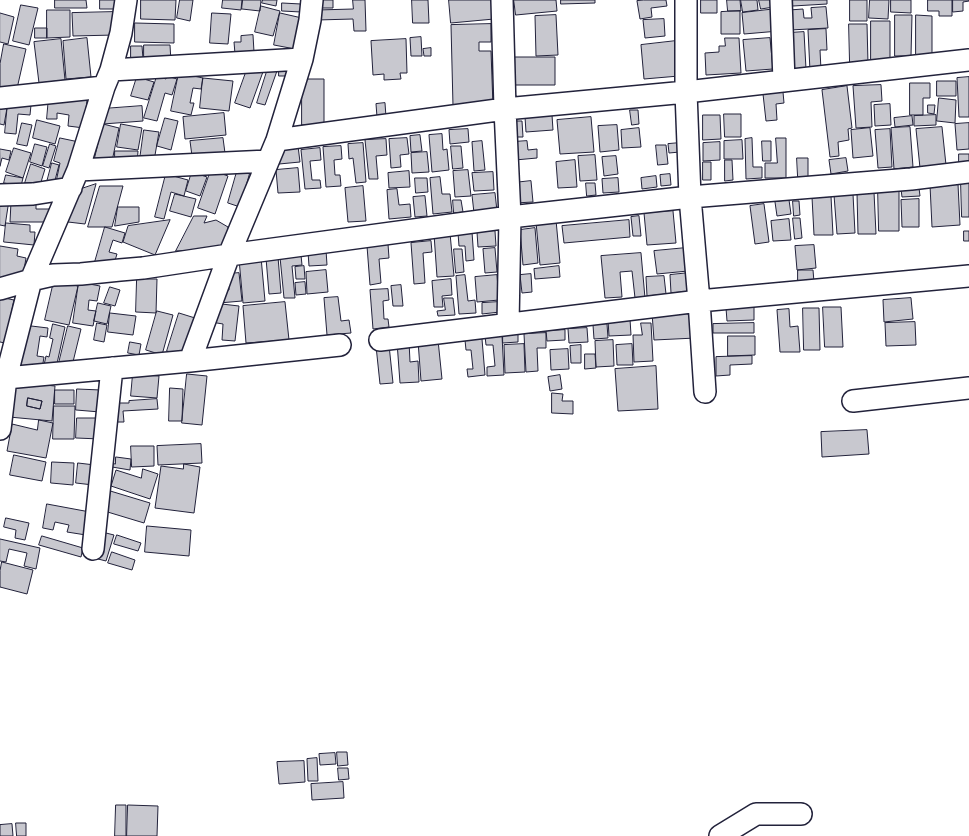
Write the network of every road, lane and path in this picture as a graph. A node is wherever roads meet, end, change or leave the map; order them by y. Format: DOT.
graph roads {
  1 [pos="126,0"];
  2 [pos="312,0"];
  3 [pos="502,0"];
  4 [pos="686,0"];
  5 [pos="781,0"];
  6 [pos="302,59"];
  7 [pos="969,60"];
  8 [pos="107,79"];
  9 [pos="784,81"];
  10 [pos="686,92"];
  11 [pos="0,98"];
  12 [pos="505,109"];
  13 [pos="277,140"];
  14 [pos="268,161"];
  15 [pos="969,172"];
  16 [pos="75,179"];
  17 [pos="0,195"];
  18 [pos="690,197"];
  19 [pos="510,217"];
  20 [pos="229,255"];
  21 [pos="969,276"];
  22 [pos="31,280"];
  23 [pos="0,289"];
  24 [pos="699,301"];
  25 [pos="508,324"];
  26 [pos="380,340"];
  27 [pos="340,345"];
  28 [pos="190,361"];
  29 [pos="112,368"];
  30 [pos="6,378"];
  31 [pos="969,388"];
  32 [pos="705,392"];
  33 [pos="2,400"];
  34 [pos="853,401"];
  35 [pos="0,429"];
  36 [pos="93,549"];
  37 [pos="801,814"];
  38 [pos="720,836"];
  1 -- 8 [label="street"];
  2 -- 6 [label="street"];
  3 -- 12 [label="street"];
  4 -- 10 [label="street"];
  5 -- 9 [label="street"];
  6 -- 8 [label="street"];
  6 -- 13 [label="street"];
  7 -- 9 [label="street"];
  8 -- 11 [label="street"];
  8 -- 16 [label="street"];
  9 -- 10 [label="street"];
  10 -- 12 [label="street"];
  10 -- 18 [label="street"];
  12 -- 13 [label="street"];
  12 -- 19 [label="street"];
  13 -- 14 [label="street"];
  14 -- 16 [label="street"];
  14 -- 20 [label="street"];
  15 -- 18 [label="street"];
  16 -- 17 [label="street"];
  16 -- 22 [label="street"];
  18 -- 19 [label="street"];
  18 -- 24 [label="street"];
  19 -- 20 [label="street"];
  19 -- 25 [label="street"];
  20 -- 22 [label="street"];
  20 -- 28 [label="street"];
  21 -- 24 [label="street"];
  22 -- 23 [label="street"];
  22 -- 30 [label="street"];
  24 -- 25 [label="street"];
  24 -- 32 [label="street"];
  25 -- 26 [label="street"];
  27 -- 28 [label="street"];
  28 -- 29 [label="street"];
  29 -- 30 [label="street"];
  29 -- 36 [label="street"];
  30 -- 33 [label="street"];
  31 -- 34 [label="street"];
  33 -- 35 [label="street"];
  37 -- 38 [label="street"];
}
